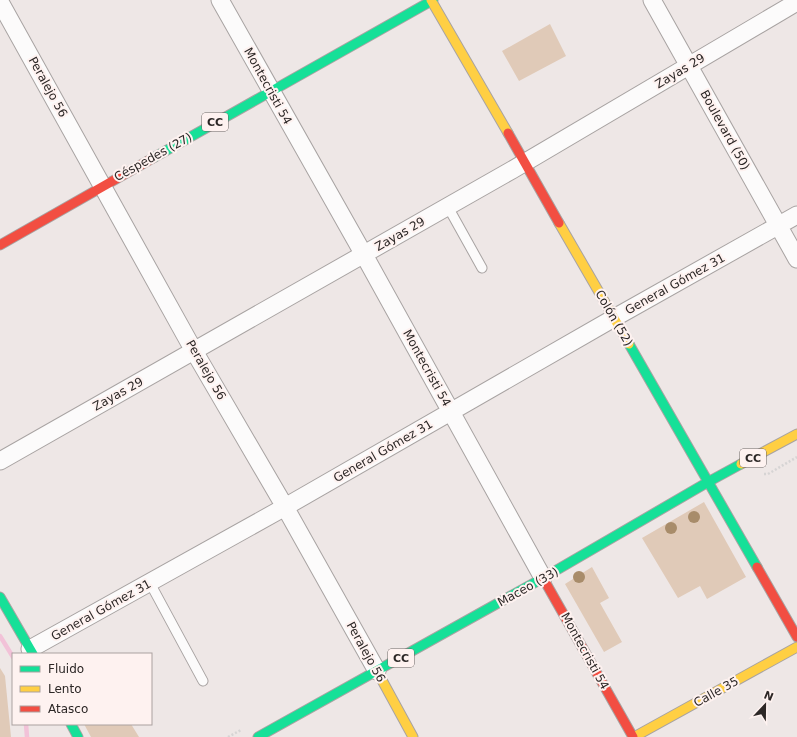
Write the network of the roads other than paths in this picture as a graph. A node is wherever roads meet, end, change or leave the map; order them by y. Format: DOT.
graph roads {
  1 [pos="220,0"];
  2 [pos="432,0"];
  3 [pos="652,0"];
  4 [pos="0,2"];
  5 [pos="797,2"];
  6 [pos="689,66"];
  7 [pos="271,91"];
  8 [pos="525,163"];
  9 [pos="103,186"];
  10 [pos="448,206"];
  11 [pos="797,215"];
  12 [pos="779,226"];
  13 [pos="0,245"];
  14 [pos="363,255"];
  15 [pos="797,259"];
  16 [pos="482,268"];
  17 [pos="614,318"];
  18 [pos="194,351"];
  19 [pos="452,412"];
  20 [pos="797,434"];
  21 [pos="0,460"];
  22 [pos="708,482"];
  23 [pos="285,507"];
  24 [pos="543,578"];
  25 [pos="150,583"];
  26 [pos="0,597"];
  27 [pos="797,637"];
  28 [pos="797,647"];
  29 [pos="32,651"];
  30 [pos="377,671"];
  31 [pos="203,681"];
  32 [pos="72,725"];
  33 [pos="78,737"];
  34 [pos="258,737"];
  35 [pos="413,737"];
  36 [pos="634,737"];
  1 -- 7 [label="street, Montecristi 54"];
  2 -- 7 [label="main road, Céspedes (27) / CC"];
  2 -- 8 [label="main road, Colón (52)"];
  3 -- 6 [label="street, Boulevard (50)"];
  4 -- 9 [label="street, Peralejo 56"];
  5 -- 6 [label="street, Zayas 29"];
  6 -- 8 [label="street, Zayas 29"];
  6 -- 12 [label="street, Boulevard (50)"];
  7 -- 9 [label="main road, Céspedes (27) / CC"];
  7 -- 14 [label="street, Montecristi 54"];
  8 -- 10 [label="street, Zayas 29"];
  8 -- 17 [label="main road, Colón (52)"];
  9 -- 13 [label="main road, Céspedes (27) / CC"];
  9 -- 18 [label="street, Peralejo 56"];
  10 -- 14 [label="street, Zayas 29"];
  10 -- 16 [label="lane"];
  11 -- 12 [label="street, General Gómez 31"];
  12 -- 15 [label="street, Boulevard (50)"];
  12 -- 17 [label="street, General Gómez 31"];
  14 -- 18 [label="street, Zayas 29"];
  14 -- 19 [label="street, Montecristi 54"];
  17 -- 19 [label="street, General Gómez 31"];
  17 -- 22 [label="main road, Colón (52)"];
  18 -- 21 [label="street, Zayas 29"];
  18 -- 23 [label="street, Peralejo 56"];
  19 -- 23 [label="street, General Gómez 31"];
  19 -- 24 [label="street, Montecristi 54"];
  20 -- 22 [label="main road, Maceo (33) / CC"];
  22 -- 24 [label="main road, Maceo (33) / CC"];
  22 -- 27 [label="main road, Colón (52)"];
  23 -- 25 [label="street, General Gómez 31"];
  23 -- 30 [label="street, Peralejo 56"];
  24 -- 30 [label="main road, Maceo (33) / CC"];
  24 -- 36 [label="main road, Montecristi 54"];
  25 -- 29 [label="street, General Gómez 31"];
  25 -- 31 [label="lane"];
  26 -- 29 [label="main road"];
  28 -- 36 [label="main road, Calle 35"];
  30 -- 34 [label="main road, Maceo (33) / CC"];
  30 -- 35 [label="main road, Peralejo 56"];
  32 -- 33 [label="main road"];
}
